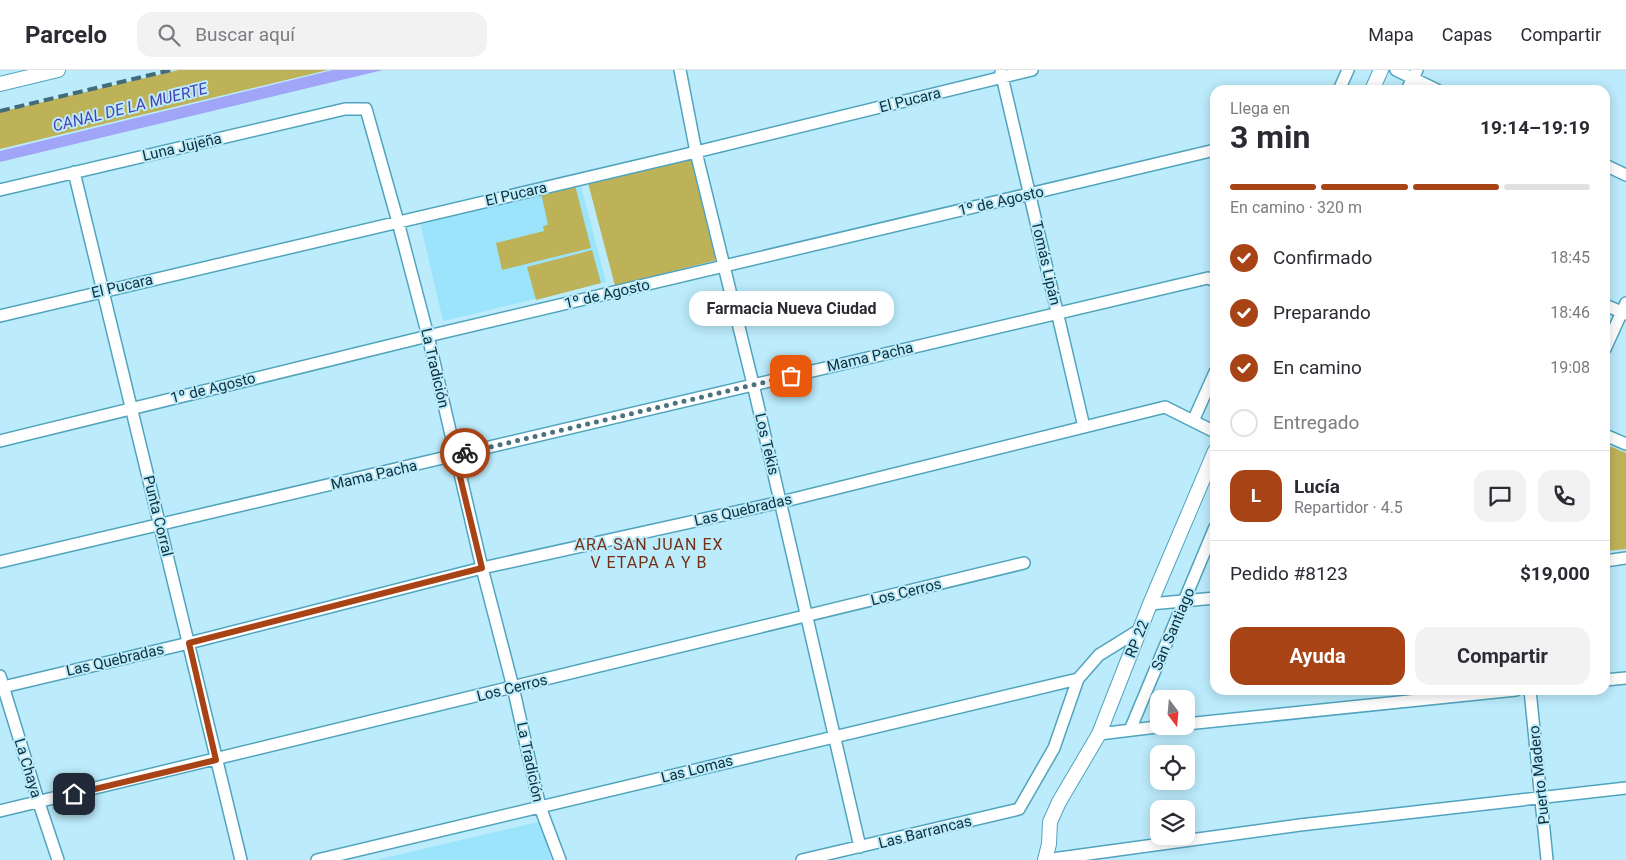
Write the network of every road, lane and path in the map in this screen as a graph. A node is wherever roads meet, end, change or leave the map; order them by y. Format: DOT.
graph roads {
  1 [pos="58,70"];
  2 [pos="680,70"];
  3 [pos="1032,70"];
  4 [pos="1348,70"];
  5 [pos="1381,70"];
  6 [pos="1396,70"];
  7 [pos="1002,74"];
  8 [pos="1414,74"];
  9 [pos="0,84"];
  10 [pos="1341,85"];
  11 [pos="1374,85"];
  12 [pos="1430,85"];
  13 [pos="366,109"];
  14 [pos="1210,151"];
  15 [pos="696,152"];
  16 [pos="1610,167"];
  17 [pos="74,172"];
  18 [pos="1626,175"];
  19 [pos="0,190"];
  20 [pos="1030,194"];
  21 [pos="398,222"];
  22 [pos="725,267"];
  23 [pos="1210,279"];
  24 [pos="103,291"];
  25 [pos="1610,306"];
  26 [pos="1625,310"];
  27 [pos="1057,313"];
  28 [pos="0,316"];
  29 [pos="428,336"];
  30 [pos="1610,339"];
  31 [pos="1210,383"];
  32 [pos="753,384"];
  33 [pos="131,408"];
  34 [pos="1193,421"];
  35 [pos="1084,427"];
  36 [pos="1210,430"];
  37 [pos="1610,437"];
  38 [pos="0,440"];
  39 [pos="1626,444"];
  40 [pos="455,456"];
  41 [pos="1210,463"];
  42 [pos="781,502"];
  43 [pos="160,524"];
  44 [pos="1210,539"];
  45 [pos="1626,558"];
  46 [pos="1610,560"];
  47 [pos="0,562"];
  48 [pos="1024,563"];
  49 [pos="482,568"];
  50 [pos="1210,598"];
  51 [pos="1184,601"];
  52 [pos="1150,604"];
  53 [pos="808,616"];
  54 [pos="1136,632"];
  55 [pos="189,643"];
  56 [pos="1626,678"];
  57 [pos="1078,679"];
  58 [pos="1610,680"];
  59 [pos="2,682"];
  60 [pos="513,687"];
  61 [pos="1467,695"];
  62 [pos="1531,695"];
  63 [pos="1195,723"];
  64 [pos="1150,728"];
  65 [pos="1130,730"];
  66 [pos="1099,734"];
  67 [pos="834,736"];
  68 [pos="216,760"];
  69 [pos="1626,788"];
  70 [pos="1541,797"];
  71 [pos="39,803"];
  72 [pos="540,807"];
  73 [pos="0,812"];
  74 [pos="860,847"];
  75 [pos="58,860"];
  76 [pos="241,860"];
  77 [pos="317,860"];
  78 [pos="560,860"];
  79 [pos="802,860"];
  80 [pos="1045,860"];
  81 [pos="1547,860"];
  1 -- 9 [label="street"];
  2 -- 15 [label="street, Los Tekis"];
  3 -- 7 [label="street, El Pucara"];
  4 -- 10 [label="street"];
  5 -- 11 [label="street"];
  6 -- 8 [label="street"];
  7 -- 15 [label="street, El Pucara"];
  7 -- 20 [label="street, Tomás Lipán"];
  8 -- 12 [label="street"];
  13 -- 17 [label="street, Luna Jujeña"];
  13 -- 21 [label="street, La Tradición"];
  14 -- 20 [label="street, 1º de Agosto"];
  15 -- 21 [label="street, El Pucara"];
  15 -- 22 [label="street, Los Tekis"];
  16 -- 18 [label="street"];
  17 -- 19 [label="street, Luna Jujeña"];
  17 -- 24 [label="street, Punta Corral"];
  20 -- 22 [label="street, 1º de Agosto"];
  20 -- 27 [label="street, Tomás Lipán"];
  21 -- 24 [label="street, El Pucara"];
  21 -- 29 [label="street, La Tradición"];
  22 -- 29 [label="street, 1º de Agosto"];
  22 -- 32 [label="street, Los Tekis"];
  23 -- 27 [label="street, Mama Pacha"];
  24 -- 28 [label="street, El Pucara"];
  24 -- 33 [label="street, Punta Corral"];
  25 -- 26 [label="street"];
  26 -- 30 [label="street"];
  27 -- 32 [label="street, Mama Pacha"];
  27 -- 35 [label="street, Tomás Lipán"];
  29 -- 33 [label="street, 1º de Agosto"];
  29 -- 40 [label="street, La Tradición"];
  31 -- 34 [label="street"];
  32 -- 40 [label="street, Mama Pacha"];
  32 -- 42 [label="street, Los Tekis"];
  33 -- 38 [label="street, 1º de Agosto"];
  33 -- 43 [label="street, Punta Corral"];
  34 -- 35 [label="street, Las Quebradas"];
  34 -- 36 [label="street, Las Quebradas"];
  35 -- 42 [label="street, Las Quebradas"];
  37 -- 39 [label="street"];
  40 -- 43 [label="street, Mama Pacha"];
  40 -- 49 [label="street, La Tradición"];
  41 -- 52 [label="street, RP 22"];
  42 -- 49 [label="street, Las Quebradas"];
  42 -- 53 [label="street, Los Tekis"];
  43 -- 47 [label="street, Mama Pacha"];
  43 -- 55 [label="street, Punta Corral"];
  44 -- 51 [label="street, San Santiago"];
  45 -- 46 [label="street"];
  48 -- 53 [label="street, Los Cerros"];
  49 -- 55 [label="street, Las Quebradas"];
  49 -- 60 [label="street, La Tradición"];
  50 -- 51 [label="street"];
  51 -- 52 [label="street"];
  51 -- 65 [label="street, San Santiago"];
  52 -- 66 [label="street, RP 22"];
  53 -- 60 [label="street, Los Cerros"];
  53 -- 67 [label="street, Los Tekis"];
  54 -- 57 [label="street"];
  55 -- 59 [label="street, Las Quebradas"];
  55 -- 68 [label="street, Punta Corral"];
  56 -- 58 [label="street"];
  57 -- 67 [label="street, Las Lomas"];
  57 -- 74 [label="street, Las Barrancas"];
  59 -- 71 [label="street, La Chaya"];
  60 -- 68 [label="street, Los Cerros"];
  60 -- 72 [label="street, La Tradición"];
  61 -- 63 [label="street"];
  62 -- 70 [label="street, Puerto Madero"];
  64 -- 65 [label="street"];
  65 -- 66 [label="street"];
  66 -- 80 [label="street, RP 22"];
  67 -- 72 [label="street, Las Lomas"];
  67 -- 74 [label="street, Los Tekis"];
  68 -- 71 [label="street, Los Cerros"];
  68 -- 76 [label="street, Punta Corral"];
  69 -- 70 [label="street"];
  70 -- 80 [label="street"];
  70 -- 81 [label="street, Puerto Madero"];
  71 -- 73 [label="street, Los Cerros"];
  71 -- 75 [label="street, La Chaya"];
  72 -- 77 [label="street, Las Lomas"];
  72 -- 78 [label="street, La Tradición"];
  74 -- 79 [label="street, Las Barrancas"];
}
